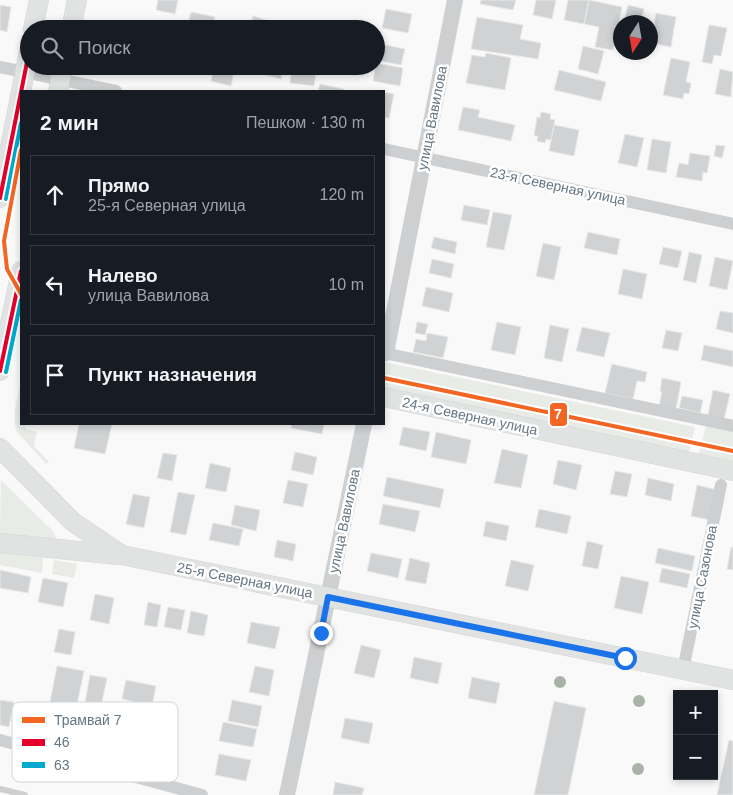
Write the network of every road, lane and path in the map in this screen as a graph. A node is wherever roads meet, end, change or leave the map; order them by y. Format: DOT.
graph roads {
  1 [pos="39,0"];
  2 [pos="77,0"];
  3 [pos="455,0"];
  4 [pos="35,20"];
  5 [pos="73,20"];
  6 [pos="0,67"];
  7 [pos="20,71"];
  8 [pos="24,75"];
  9 [pos="40,75"];
  10 [pos="61,79"];
  11 [pos="21,90"];
  12 [pos="111,90"];
  13 [pos="20,97"];
  14 [pos="385,149"];
  15 [pos="424,158"];
  16 [pos="0,198"];
  17 [pos="733,224"];
  18 [pos="20,276"];
  19 [pos="11,318"];
  20 [pos="385,353"];
  21 [pos="0,371"];
  22 [pos="385,397"];
  23 [pos="364,425"];
  24 [pos="733,426"];
  25 [pos="0,448"];
  26 [pos="733,471"];
  27 [pos="720,485"];
  28 [pos="0,543"];
  29 [pos="122,555"];
  30 [pos="328,597"];
  31 [pos="683,670"];
  32 [pos="733,680"];
  33 [pos="0,740"];
  34 [pos="12,744"];
  35 [pos="142,782"];
  36 [pos="0,789"];
  37 [pos="176,792"];
  38 [pos="25,795"];
  39 [pos="202,795"];
  40 [pos="287,795"];
  1 -- 4 [label="main road"];
  2 -- 5 [label="main road"];
  3 -- 15 [label="street, улица Вавилова"];
  6 -- 7 [label="street"];
  8 -- 11 [label="main road"];
  9 -- 10 [label="street"];
  10 -- 12 [label="street"];
  13 -- 16 [label="main road"];
  14 -- 15 [label="street, 23-я Северная улица"];
  15 -- 17 [label="street, 23-я Северная улица"];
  15 -- 20 [label="street, улица Вавилова"];
  18 -- 19 [label="main road"];
  19 -- 21 [label="main road"];
  20 -- 24 [label="street"];
  22 -- 26 [label="main road, 24-я Северная улица"];
  23 -- 30 [label="street, улица Вавилова"];
  25 -- 29 [label="main road, 25-я Северная улица"];
  27 -- 31 [label="street, улица Сазонова"];
  28 -- 29 [label="main road"];
  29 -- 30 [label="main road, 25-я Северная улица"];
  30 -- 31 [label="main road, 25-я Северная улица"];
  30 -- 40 [label="street, улица Вавилова"];
  31 -- 32 [label="main road, 25-я Северная улица"];
  33 -- 34 [label="street"];
  35 -- 37 [label="street"];
  36 -- 38 [label="lane"];
  37 -- 39 [label="street"];
}
